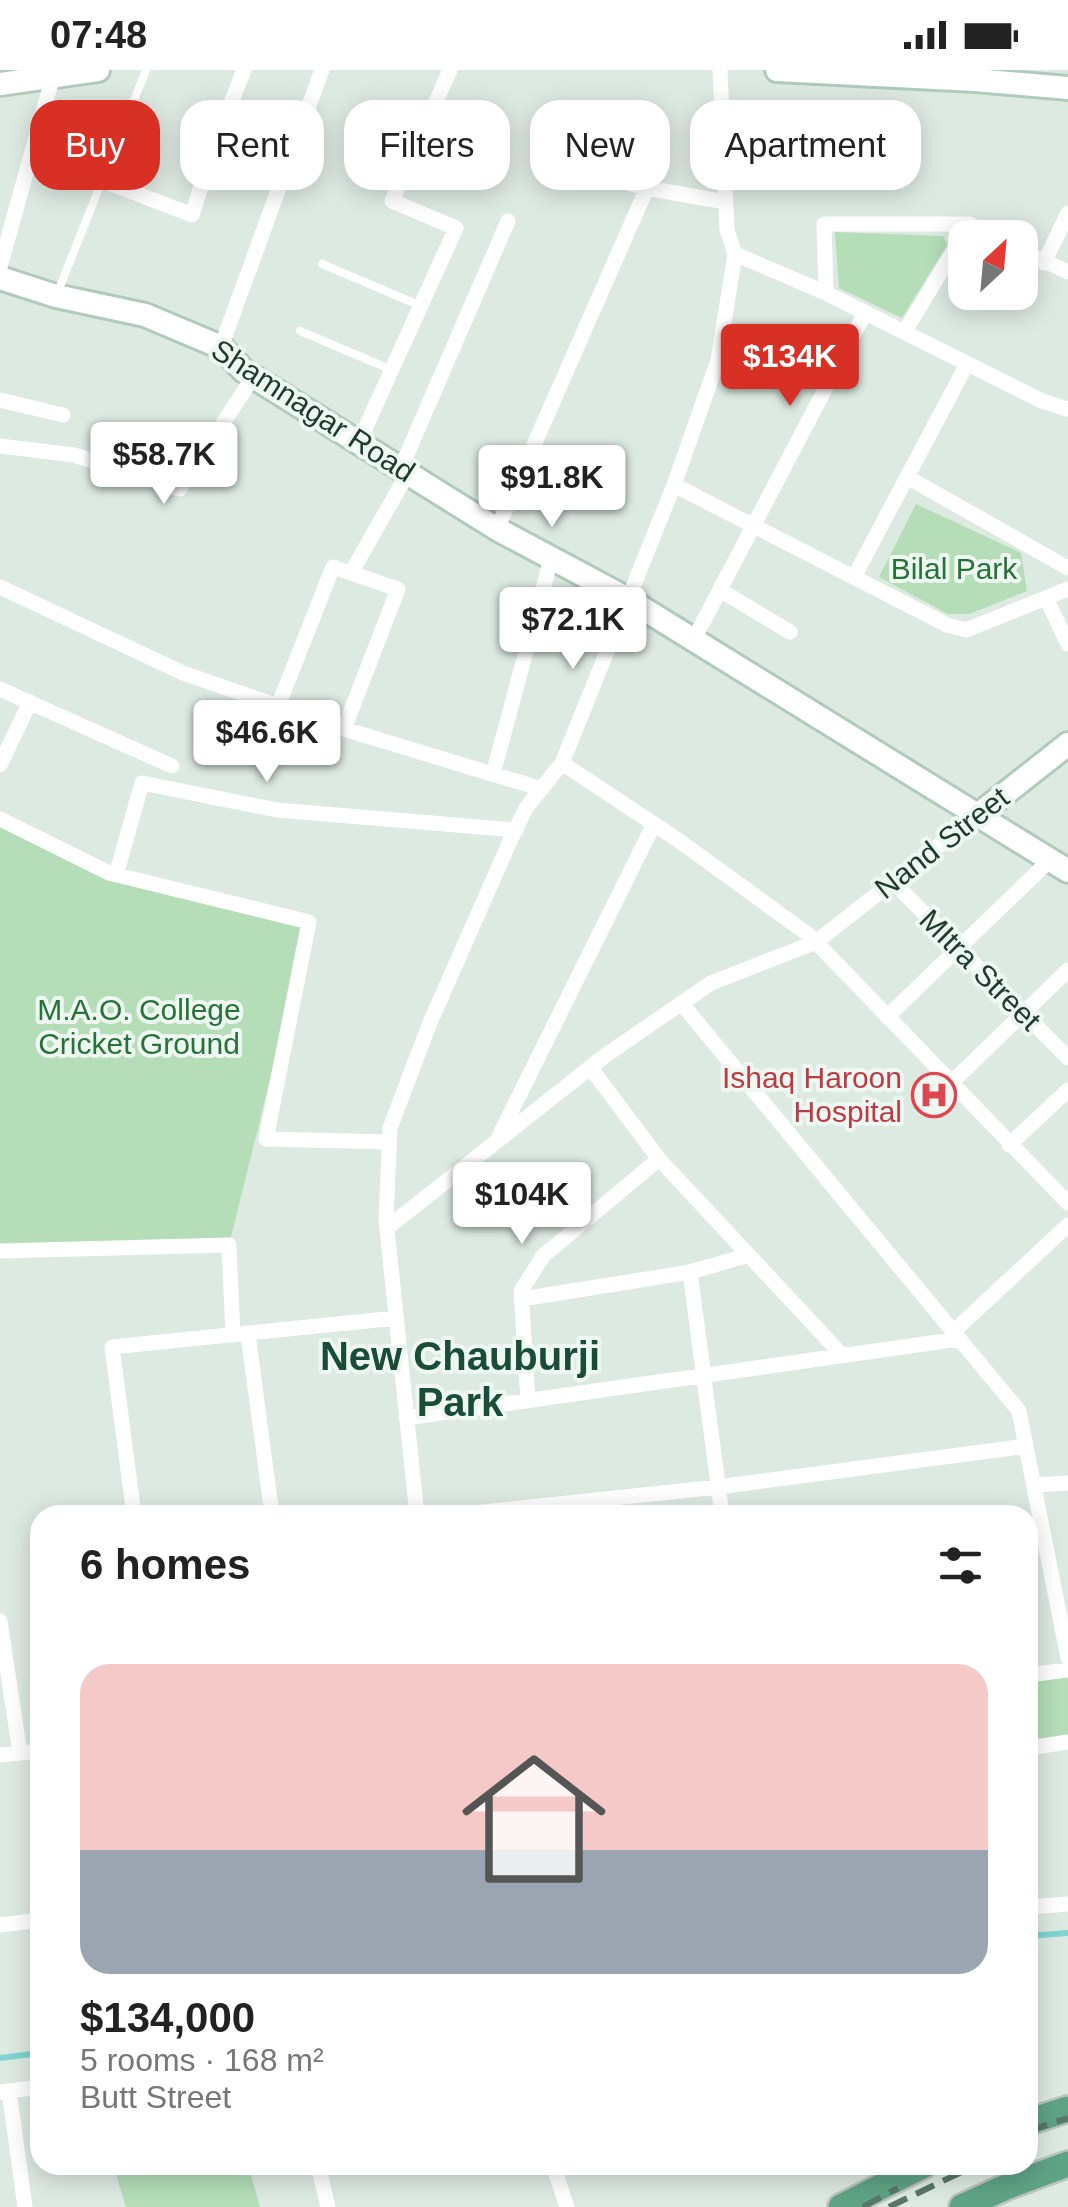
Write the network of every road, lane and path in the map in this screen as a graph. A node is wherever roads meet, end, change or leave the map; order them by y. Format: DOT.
graph roads {
  1 [pos="93,70"];
  2 [pos="146,70"];
  3 [pos="244,70"];
  4 [pos="322,70"];
  5 [pos="450,70"];
  6 [pos="720,70"];
  7 [pos="777,70"];
  8 [pos="871,72"];
  9 [pos="973,75"];
  10 [pos="53,76"];
  11 [pos="0,84"];
  12 [pos="1068,88"];
  13 [pos="135,100"];
  14 [pos="101,190"];
  15 [pos="125,190"];
  16 [pos="646,190"];
  17 [pos="658,190"];
  18 [pos="726,202"];
  19 [pos="1068,214"];
  20 [pos="7,217"];
  21 [pos="508,221"];
  22 [pos="948,224"];
  23 [pos="734,254"];
  24 [pos="1038,260"];
  25 [pos="948,261"];
  26 [pos="1044,263"];
  27 [pos="322,264"];
  28 [pos="0,267"];
  29 [pos="1068,272"];
  30 [pos="0,278"];
  31 [pos="826,293"];
  32 [pos="56,296"];
  33 [pos="420,306"];
  34 [pos="865,313"];
  35 [pos="300,331"];
  36 [pos="906,331"];
  37 [pos="221,347"];
  38 [pos="968,364"];
  39 [pos="392,370"];
  40 [pos="253,376"];
  41 [pos="0,400"];
  42 [pos="1068,409"];
  43 [pos="63,415"];
  44 [pos="359,442"];
  45 [pos="0,446"];
  46 [pos="404,470"];
  47 [pos="907,477"];
  48 [pos="674,484"];
  49 [pos="756,526"];
  50 [pos="497,528"];
  51 [pos="551,559"];
  52 [pos="1068,568"];
  53 [pos="351,573"];
  54 [pos="854,577"];
  55 [pos="1068,589"];
  56 [pos="720,590"];
  57 [pos="2,594"];
  58 [pos="626,598"];
  59 [pos="1046,598"];
  60 [pos="790,632"];
  61 [pos="693,641"];
  62 [pos="1068,644"];
  63 [pos="0,689"];
  64 [pos="30,702"];
  65 [pos="278,706"];
  66 [pos="344,730"];
  67 [pos="1068,744"];
  68 [pos="562,762"];
  69 [pos="0,765"];
  70 [pos="172,766"];
  71 [pos="493,774"];
  72 [pos="542,789"];
  73 [pos="978,815"];
  74 [pos="0,819"];
  75 [pos="654,824"];
  76 [pos="516,830"];
  77 [pos="1059,866"];
  78 [pos="116,875"];
  79 [pos="892,882"];
  80 [pos="816,942"];
  81 [pos="959,949"];
  82 [pos="1068,970"];
  83 [pos="681,1003"];
  84 [pos="1024,1013"];
  85 [pos="887,1017"];
  86 [pos="1068,1058"];
  87 [pos="590,1067"];
  88 [pos="950,1084"];
  89 [pos="1068,1090"];
  90 [pos="497,1140"];
  91 [pos="389,1142"];
  92 [pos="1009,1145"];
  93 [pos="659,1159"];
  94 [pos="1068,1203"];
  95 [pos="1068,1224"];
  96 [pos="386,1228"];
  97 [pos="0,1251"];
  98 [pos="746,1256"];
  99 [pos="690,1272"];
  100 [pos="522,1299"];
  101 [pos="396,1318"];
  102 [pos="241,1334"];
  103 [pos="956,1335"];
  104 [pos="842,1356"];
  105 [pos="704,1377"];
  106 [pos="528,1400"];
  107 [pos="406,1418"];
  108 [pos="1026,1446"];
  109 [pos="1068,1483"];
  110 [pos="1034,1485"];
  111 [pos="718,1487"];
  112 [pos="133,1505"];
  113 [pos="270,1505"];
  114 [pos="415,1505"];
  115 [pos="548,1505"];
  116 [pos="721,1505"];
  117 [pos="1047,1550"];
  118 [pos="1038,1551"];
  119 [pos="0,1620"];
  120 [pos="1068,1658"];
  121 [pos="1068,1670"];
  122 [pos="1038,1674"];
  123 [pos="1068,1742"];
  124 [pos="1038,1746"];
  125 [pos="30,1752"];
  126 [pos="20,1753"];
  127 [pos="0,1756"];
  128 [pos="1068,1904"];
  129 [pos="1038,1906"];
  130 [pos="30,1921"];
  131 [pos="0,1925"];
  132 [pos="30,2088"];
  133 [pos="4,2091"];
  134 [pos="1068,2110"];
  135 [pos="1038,2119"];
  136 [pos="1068,2164"];
  137 [pos="320,2175"];
  138 [pos="557,2175"];
  139 [pos="904,2175"];
  140 [pos="25,2207"];
  141 [pos="328,2207"];
  142 [pos="568,2207"];
  143 [pos="841,2207"];
  144 [pos="962,2207"];
  1 -- 10 [label="main road"];
  2 -- 13 [label="lane"];
  3 -- 15 [label="street"];
  4 -- 37 [label="street"];
  5 -- 33 [label="street"];
  6 -- 18 [label="street"];
  7 -- 8 [label="main road"];
  8 -- 9 [label="main road"];
  9 -- 12 [label="main road"];
  10 -- 11 [label="main road"];
  10 -- 20 [label="street"];
  14 -- 32 [label="lane"];
  16 -- 50 [label="street"];
  17 -- 18 [label="street"];
  18 -- 23 [label="street"];
  19 -- 26 [label="street"];
  20 -- 28 [label="street"];
  21 -- 46 [label="street"];
  22 -- 31 [label="street"];
  23 -- 31 [label="street"];
  23 -- 48 [label="street"];
  24 -- 26 [label="street"];
  25 -- 36 [label="street"];
  26 -- 29 [label="street"];
  27 -- 33 [label="lane"];
  30 -- 32 [label="main road, Shamnagar Road"];
  31 -- 34 [label="street"];
  32 -- 37 [label="main road, Shamnagar Road"];
  33 -- 39 [label="street"];
  34 -- 36 [label="street"];
  34 -- 49 [label="street"];
  35 -- 39 [label="lane"];
  36 -- 38 [label="street"];
  37 -- 40 [label="main road, Shamnagar Road"];
  38 -- 42 [label="street"];
  38 -- 47 [label="street"];
  39 -- 44 [label="street"];
  40 -- 44 [label="main road, Shamnagar Road"];
  40 -- 45 [label="street"];
  41 -- 43 [label="street"];
  44 -- 46 [label="main road, Shamnagar Road"];
  46 -- 50 [label="main road, Shamnagar Road"];
  46 -- 53 [label="street"];
  47 -- 52 [label="street"];
  47 -- 54 [label="street"];
  48 -- 49 [label="street"];
  48 -- 58 [label="street"];
  49 -- 54 [label="street"];
  49 -- 56 [label="street"];
  50 -- 51 [label="main road, Shamnagar Road"];
  51 -- 58 [label="main road, Shamnagar Road"];
  51 -- 71 [label="street"];
  53 -- 65 [label="street"];
  53 -- 66 [label="street"];
  54 -- 59 [label="street"];
  55 -- 59 [label="street"];
  56 -- 60 [label="street"];
  56 -- 61 [label="street"];
  57 -- 65 [label="street"];
  58 -- 61 [label="main road, Shamnagar Road"];
  58 -- 68 [label="street"];
  59 -- 62 [label="street"];
  61 -- 73 [label="main road, Shamnagar Road"];
  63 -- 64 [label="street"];
  64 -- 69 [label="street"];
  64 -- 70 [label="street"];
  65 -- 66 [label="street"];
  66 -- 71 [label="street"];
  67 -- 73 [label="main road, Nand Street"];
  68 -- 72 [label="street"];
  68 -- 75 [label="street"];
  71 -- 72 [label="street"];
  72 -- 76 [label="street"];
  73 -- 77 [label="main road, Shamnagar Road"];
  73 -- 79 [label="street, Nand Street"];
  74 -- 78 [label="street"];
  75 -- 80 [label="street"];
  75 -- 90 [label="street"];
  76 -- 78 [label="street"];
  76 -- 91 [label="street"];
  77 -- 81 [label="street"];
  78 -- 91 [label="street"];
  79 -- 80 [label="street, Nand Street"];
  79 -- 81 [label="street, MItra Street"];
  80 -- 83 [label="street, Nand Street"];
  80 -- 85 [label="street"];
  81 -- 84 [label="street, MItra Street"];
  81 -- 85 [label="street"];
  82 -- 84 [label="street"];
  83 -- 87 [label="street, Nand Street"];
  83 -- 103 [label="street"];
  84 -- 86 [label="street, MItra Street"];
  84 -- 88 [label="street"];
  85 -- 88 [label="street"];
  87 -- 90 [label="street, Nand Street"];
  87 -- 93 [label="street"];
  88 -- 92 [label="street"];
  89 -- 92 [label="street"];
  90 -- 96 [label="street, Nand Street"];
  91 -- 96 [label="street"];
  92 -- 94 [label="street"];
  93 -- 98 [label="street"];
  93 -- 100 [label="street"];
  95 -- 103 [label="street"];
  96 -- 101 [label="street"];
  97 -- 102 [label="street"];
  98 -- 99 [label="street"];
  98 -- 104 [label="street"];
  99 -- 100 [label="street"];
  99 -- 105 [label="street"];
  100 -- 106 [label="street"];
  101 -- 102 [label="street"];
  101 -- 107 [label="street"];
  102 -- 112 [label="street"];
  102 -- 113 [label="street"];
  103 -- 104 [label="street"];
  103 -- 108 [label="street"];
  104 -- 105 [label="street"];
  105 -- 106 [label="street"];
  105 -- 111 [label="street"];
  106 -- 107 [label="street"];
  107 -- 114 [label="street"];
  108 -- 110 [label="street"];
  108 -- 111 [label="street"];
  109 -- 110 [label="street"];
  110 -- 117 [label="street"];
  111 -- 115 [label="street"];
  111 -- 116 [label="street"];
  117 -- 118 [label="street"];
  117 -- 120 [label="street"];
  119 -- 126 [label="street"];
  121 -- 122 [label="street"];
  123 -- 124 [label="street"];
  125 -- 126 [label="street"];
  126 -- 127 [label="street"];
  128 -- 129 [label="street"];
  130 -- 131 [label="street"];
  132 -- 133 [label="street"];
  133 -- 140 [label="street"];
  134 -- 135 [label="main road"];
  136 -- 144 [label="main road"];
  137 -- 141 [label="street"];
  138 -- 142 [label="street"];
  139 -- 143 [label="main road"];
}
